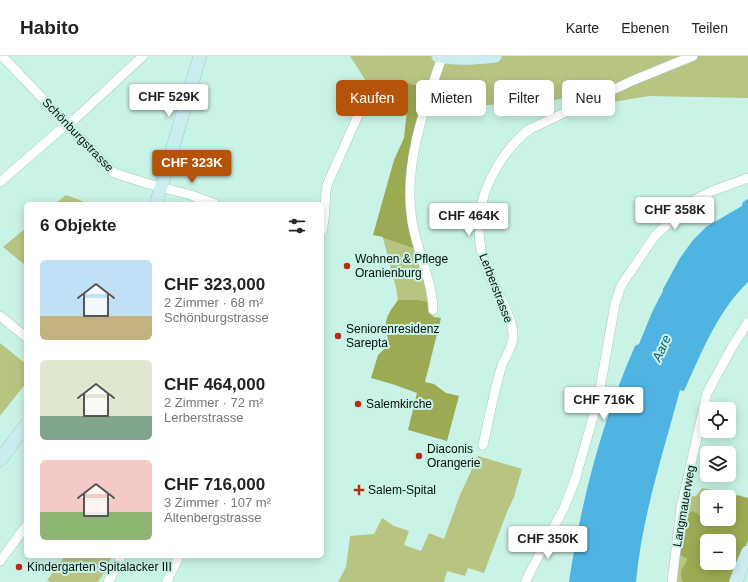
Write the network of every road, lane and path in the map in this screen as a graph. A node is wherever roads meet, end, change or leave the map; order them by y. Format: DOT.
graph roads {
  1 [pos="2,56"];
  2 [pos="143,56"];
  3 [pos="200,56"];
  4 [pos="440,56"];
  5 [pos="496,56"];
  6 [pos="693,56"];
  7 [pos="358,116"];
  8 [pos="68,124"];
  9 [pos="748,178"];
  10 [pos="0,182"];
  11 [pos="161,187"];
  12 [pos="157,202"];
  13 [pos="210,202"];
  14 [pos="324,224"];
  15 [pos="433,310"];
  16 [pos="0,316"];
  17 [pos="748,322"];
  18 [pos="24,335"];
  19 [pos="24,428"];
  20 [pos="483,445"];
  21 [pos="0,460"];
  22 [pos="24,529"];
  23 [pos="748,552"];
  24 [pos="120,558"];
  25 [pos="178,558"];
  26 [pos="0,561"];
  27 [pos="108,582"];
  28 [pos="168,582"];
  29 [pos="525,582"];
  30 [pos="672,582"];
  31 [pos="736,582"];
  1 -- 8 [label="street, Schönburgstrasse"];
  2 -- 8 [label="street"];
  3 -- 11 [label="main road"];
  4 -- 5 [label="main road"];
  4 -- 15 [label="street"];
  6 -- 20 [label="street, Lerberstrasse"];
  7 -- 14 [label="street"];
  8 -- 10 [label="street"];
  8 -- 11 [label="street, Schönburgstrasse"];
  9 -- 29 [label="street"];
  11 -- 12 [label="main road"];
  11 -- 13 [label="street, Schönburgstrasse"];
  16 -- 18 [label="street"];
  17 -- 30 [label="street, Langmauerweg"];
  19 -- 21 [label="main road"];
  22 -- 26 [label="street"];
  23 -- 31 [label="main road"];
  24 -- 27 [label="street"];
  25 -- 28 [label="street"];
}
